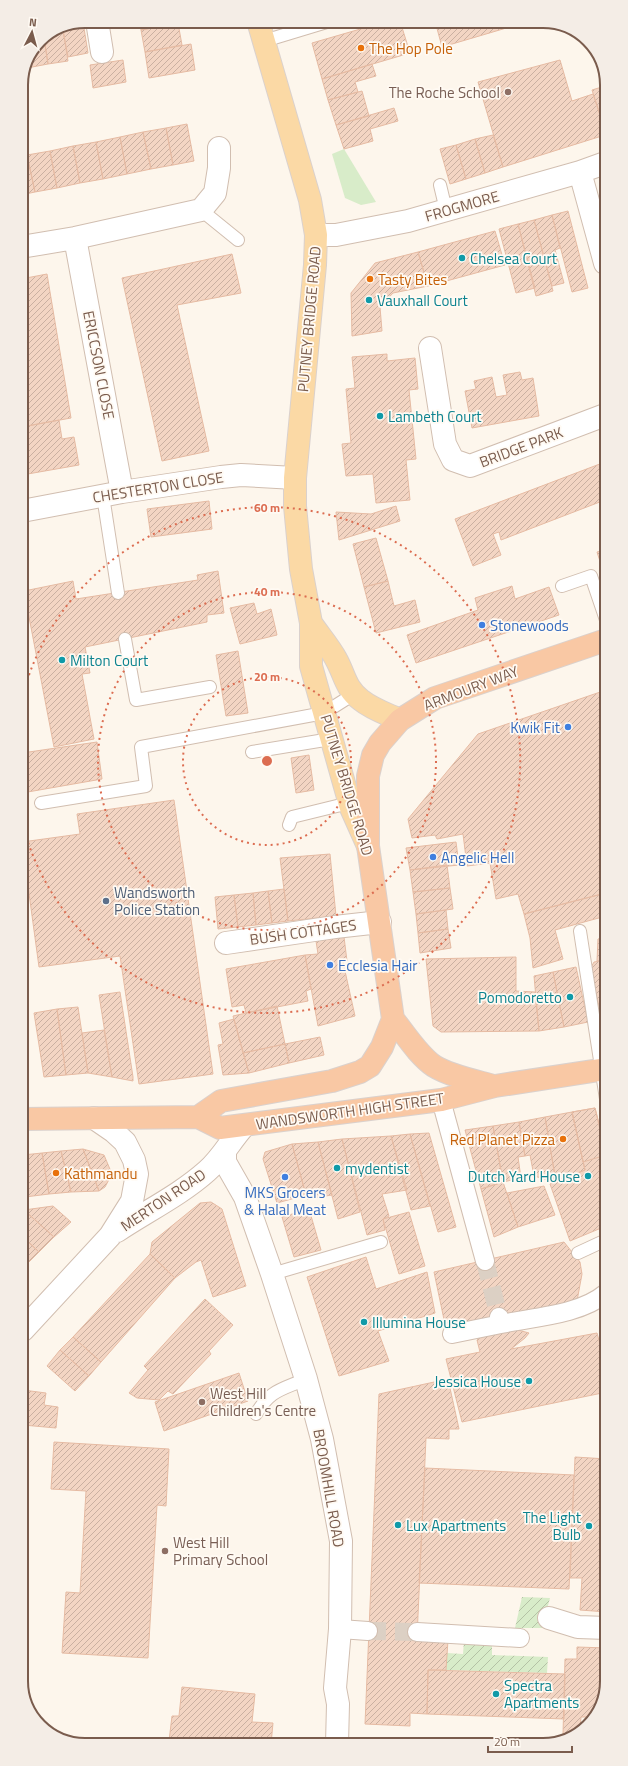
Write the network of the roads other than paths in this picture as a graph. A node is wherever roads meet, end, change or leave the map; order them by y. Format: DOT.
graph roads {
  1 [pos="98,28"];
  2 [pos="282,28"];
  3 [pos="261,31"];
  4 [pos="102,52"];
  5 [pos="218,148"];
  6 [pos="600,165"];
  7 [pos="580,172"];
  8 [pos="440,185"];
  9 [pos="201,210"];
  10 [pos="446,210"];
  11 [pos="316,235"];
  12 [pos="75,238"];
  13 [pos="238,240"];
  14 [pos="600,245"];
  15 [pos="28,246"];
  16 [pos="430,348"];
  17 [pos="600,417"];
  18 [pos="295,478"];
  19 [pos="112,494"];
  20 [pos="28,509"];
  21 [pos="562,586"];
  22 [pos="118,593"];
  23 [pos="600,602"];
  24 [pos="311,624"];
  25 [pos="125,639"];
  26 [pos="600,642"];
  27 [pos="210,688"];
  28 [pos="354,694"];
  29 [pos="324,713"];
  30 [pos="400,720"];
  31 [pos="331,739"];
  32 [pos="252,752"];
  33 [pos="41,803"];
  34 [pos="349,803"];
  35 [pos="288,826"];
  36 [pos="368,846"];
  37 [pos="380,922"];
  38 [pos="580,931"];
  39 [pos="226,943"];
  40 [pos="394,1019"];
  41 [pos="600,1051"];
  42 [pos="600,1069"];
  43 [pos="495,1086"];
  44 [pos="441,1100"];
  45 [pos="198,1117"];
  46 [pos="94,1118"];
  47 [pos="28,1120"];
  48 [pos="244,1126"];
  49 [pos="225,1152"];
  50 [pos="110,1236"];
  51 [pos="381,1242"];
  52 [pos="600,1243"];
  53 [pos="578,1253"];
  54 [pos="485,1260"];
  55 [pos="272,1274"];
  56 [pos="600,1298"];
  57 [pos="28,1325"];
  58 [pos="452,1334"];
  59 [pos="306,1379"];
  60 [pos="256,1414"];
  61 [pos="549,1618"];
  62 [pos="600,1628"];
  63 [pos="340,1630"];
  64 [pos="368,1631"];
  65 [pos="417,1632"];
  66 [pos="520,1638"];
  67 [pos="337,1738"];
  1 -- 4 [label="street"];
  2 -- 3 [label="lane"];
  3 -- 11 [label="main road, PUTNEY BRIDGE ROAD"];
  5 -- 9 [label="street"];
  6 -- 7 [label="street, FROGMORE"];
  7 -- 10 [label="street, FROGMORE"];
  7 -- 14 [label="street"];
  8 -- 10 [label="lane"];
  9 -- 12 [label="street"];
  9 -- 13 [label="lane"];
  10 -- 11 [label="street, FROGMORE"];
  11 -- 18 [label="main road, PUTNEY BRIDGE ROAD"];
  12 -- 15 [label="street"];
  12 -- 19 [label="street, ERICCSON CLOSE"];
  16 -- 17 [label="street, BRIDGE PARK"];
  18 -- 19 [label="street, CHESTERTON CLOSE"];
  18 -- 24 [label="main road, PUTNEY BRIDGE ROAD"];
  19 -- 20 [label="street, CHESTERTON CLOSE"];
  19 -- 22 [label="lane"];
  21 -- 23 [label="lane"];
  24 -- 28 [label="main road, PUTNEY BRIDGE ROAD"];
  24 -- 29 [label="main road, PUTNEY BRIDGE ROAD"];
  25 -- 27 [label="lane"];
  26 -- 30 [label="highway, ARMOURY WAY"];
  28 -- 29 [label="lane"];
  28 -- 30 [label="main road, PUTNEY BRIDGE ROAD"];
  29 -- 31 [label="main road, PUTNEY BRIDGE ROAD"];
  29 -- 33 [label="lane"];
  30 -- 36 [label="highway, ARMOURY WAY"];
  31 -- 32 [label="lane"];
  31 -- 34 [label="main road, PUTNEY BRIDGE ROAD"];
  34 -- 35 [label="lane"];
  34 -- 36 [label="main road, PUTNEY BRIDGE ROAD"];
  36 -- 37 [label="highway, PUTNEY BRIDGE ROAD"];
  37 -- 39 [label="street, BUSH COTTAGES"];
  37 -- 40 [label="highway, PUTNEY BRIDGE ROAD"];
  38 -- 41 [label="lane"];
  40 -- 43 [label="highway"];
  40 -- 45 [label="highway"];
  42 -- 43 [label="highway, WANDSWORTH HIGH STREET"];
  43 -- 44 [label="highway, WANDSWORTH HIGH STREET"];
  44 -- 48 [label="highway, WANDSWORTH HIGH STREET"];
  44 -- 54 [label="street"];
  45 -- 46 [label="highway, WANDSWORTH HIGH STREET"];
  45 -- 48 [label="highway, WANDSWORTH HIGH STREET"];
  46 -- 47 [label="highway, WANDSWORTH HIGH STREET"];
  46 -- 50 [label="street, MERTON ROAD"];
  48 -- 49 [label="street, MERTON ROAD"];
  49 -- 50 [label="street, MERTON ROAD"];
  49 -- 55 [label="street, BROOMHILL ROAD"];
  50 -- 57 [label="street, MERTON ROAD"];
  51 -- 55 [label="lane"];
  52 -- 53 [label="lane"];
  55 -- 59 [label="street, BROOMHILL ROAD"];
  56 -- 58 [label="street"];
  59 -- 60 [label="lane"];
  59 -- 63 [label="street, BROOMHILL ROAD"];
  61 -- 62 [label="street"];
  63 -- 64 [label="street"];
  63 -- 67 [label="street, BROOMHILL ROAD"];
  65 -- 66 [label="street"];
}
